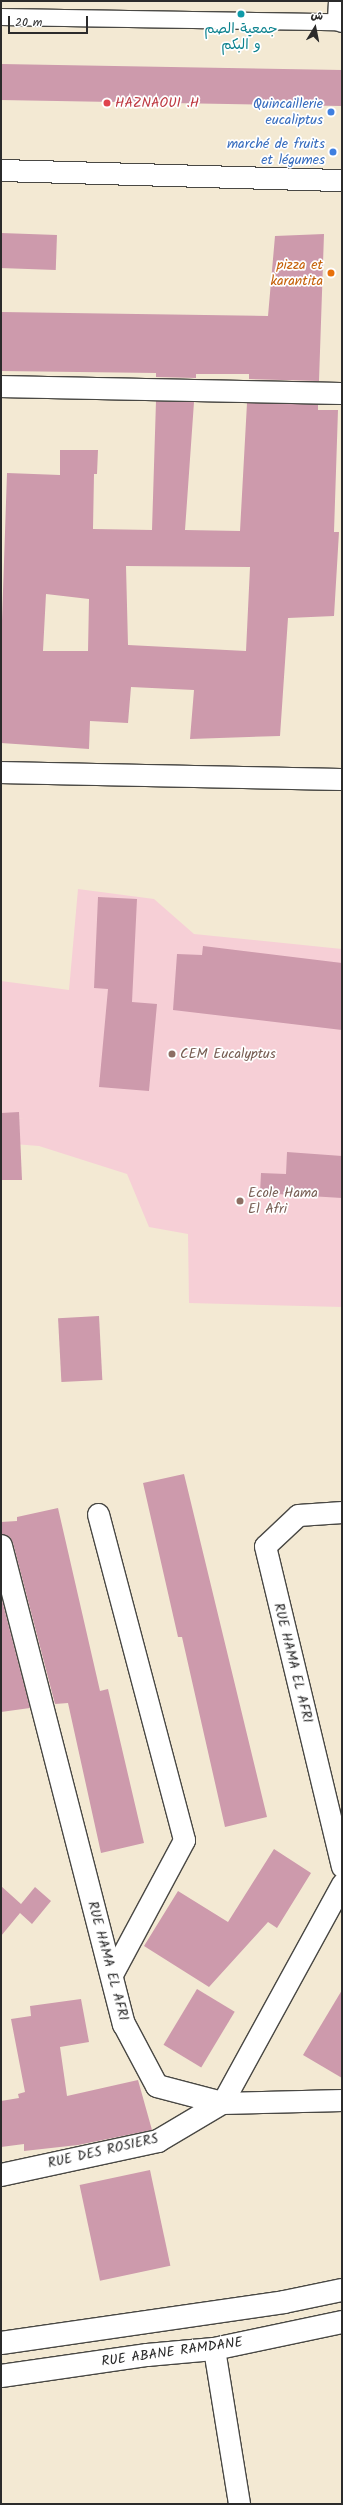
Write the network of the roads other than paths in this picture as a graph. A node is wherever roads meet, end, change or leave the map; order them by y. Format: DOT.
graph roads {
  1 [pos="337,1"];
  2 [pos="1,17"];
  3 [pos="339,23"];
  4 [pos="1,170"];
  5 [pos="342,180"];
  6 [pos="1,386"];
  7 [pos="342,393"];
  8 [pos="1,772"];
  9 [pos="342,779"];
  10 [pos="342,1512"];
  11 [pos="98,1514"];
  12 [pos="1,1546"];
  13 [pos="342,1867"];
  14 [pos="342,1884"];
  15 [pos="111,1976"];
  16 [pos="342,2100"];
  17 [pos="222,2104"];
  18 [pos="1,2175"];
  19 [pos="342,2290"];
  20 [pos="342,2322"];
  21 [pos="1,2343"];
  22 [pos="214,2349"];
  23 [pos="1,2376"];
  24 [pos="239,2504"];
  1 -- 3 [label="street"];
  2 -- 3 [label="street"];
  4 -- 5 [label="street"];
  6 -- 7 [label="street"];
  8 -- 9 [label="street"];
  10 -- 13 [label="street, RUE HAMA EL AFRI"];
  11 -- 15 [label="street"];
  12 -- 15 [label="street, RUE HAMA EL AFRI"];
  14 -- 17 [label="street"];
  15 -- 17 [label="street, RUE HAMA EL AFRI"];
  16 -- 17 [label="street"];
  17 -- 18 [label="street, RUE DES ROSIERS"];
  19 -- 21 [label="street"];
  20 -- 22 [label="street, RUE ABANE RAMDANE"];
  22 -- 23 [label="street, RUE ABANE RAMDANE"];
  22 -- 24 [label="street"];
}
